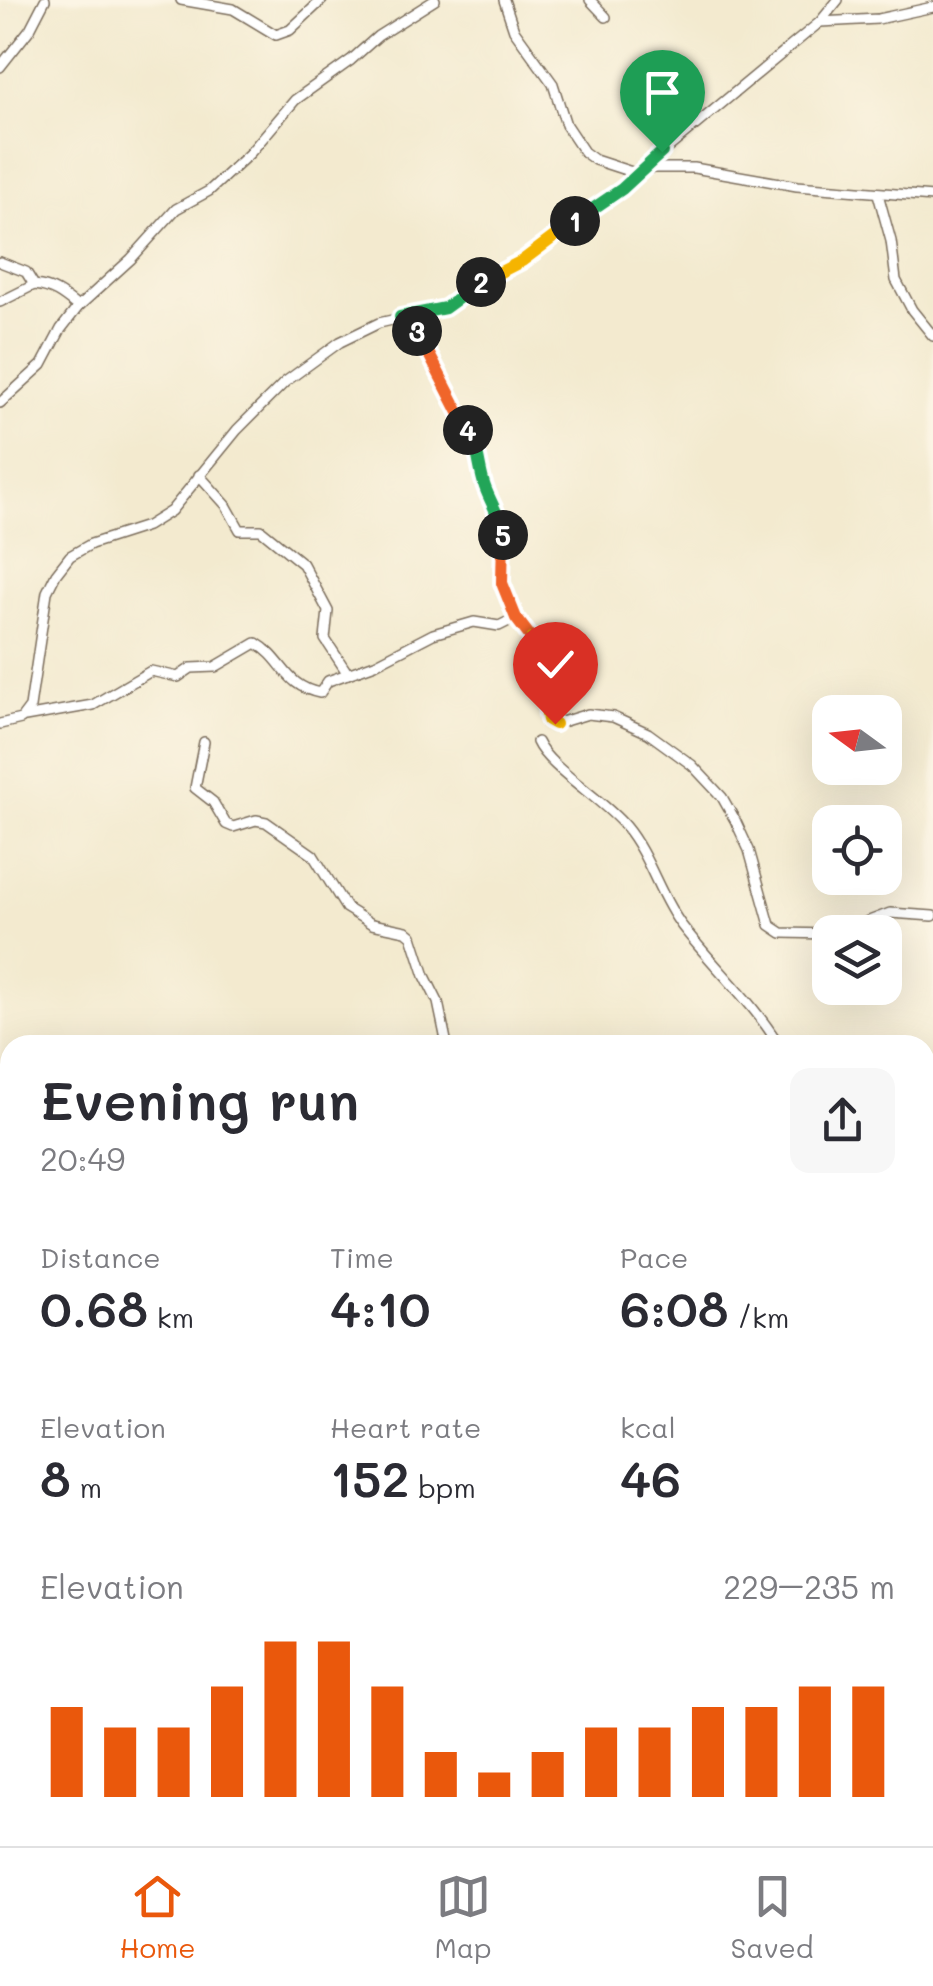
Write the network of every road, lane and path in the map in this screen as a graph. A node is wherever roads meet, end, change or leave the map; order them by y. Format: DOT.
graph roads {
  1 [pos="45,0"];
  2 [pos="183,0"];
  3 [pos="322,0"];
  4 [pos="435,0"];
  5 [pos="504,0"];
  6 [pos="590,0"];
  7 [pos="838,0"];
  8 [pos="933,7"];
  9 [pos="606,17"];
  10 [pos="820,22"];
  11 [pos="0,67"];
  12 [pos="641,171"];
  13 [pos="878,194"];
  14 [pos="933,196"];
  15 [pos="0,262"];
  16 [pos="34,286"];
  17 [pos="0,302"];
  18 [pos="78,308"];
  19 [pos="400,317"];
  20 [pos="933,336"];
  21 [pos="0,404"];
  22 [pos="199,476"];
  23 [pos="516,618"];
  24 [pos="348,674"];
  25 [pos="25,717"];
  26 [pos="0,724"];
  27 [pos="204,742"];
  28 [pos="538,742"];
  29 [pos="902,916"];
  30 [pos="933,916"];
  31 [pos="812,934"];
  32 [pos="445,1035"];
  33 [pos="772,1035"];
  1 -- 11 [label="street"];
  2 -- 3 [label="street"];
  4 -- 18 [label="street"];
  5 -- 12 [label="street"];
  6 -- 9 [label="street"];
  7 -- 10 [label="street"];
  8 -- 10 [label="street"];
  10 -- 12 [label="street"];
  12 -- 13 [label="street"];
  12 -- 19 [label="street"];
  13 -- 14 [label="street"];
  13 -- 20 [label="street"];
  15 -- 16 [label="street"];
  16 -- 17 [label="street"];
  16 -- 18 [label="street"];
  18 -- 21 [label="street"];
  19 -- 22 [label="street"];
  19 -- 23 [label="street"];
  22 -- 24 [label="street"];
  22 -- 25 [label="street"];
  23 -- 24 [label="street"];
  23 -- 31 [label="street"];
  24 -- 25 [label="street"];
  25 -- 26 [label="street"];
  27 -- 32 [label="street"];
  28 -- 33 [label="street"];
  29 -- 30 [label="street"];
}
